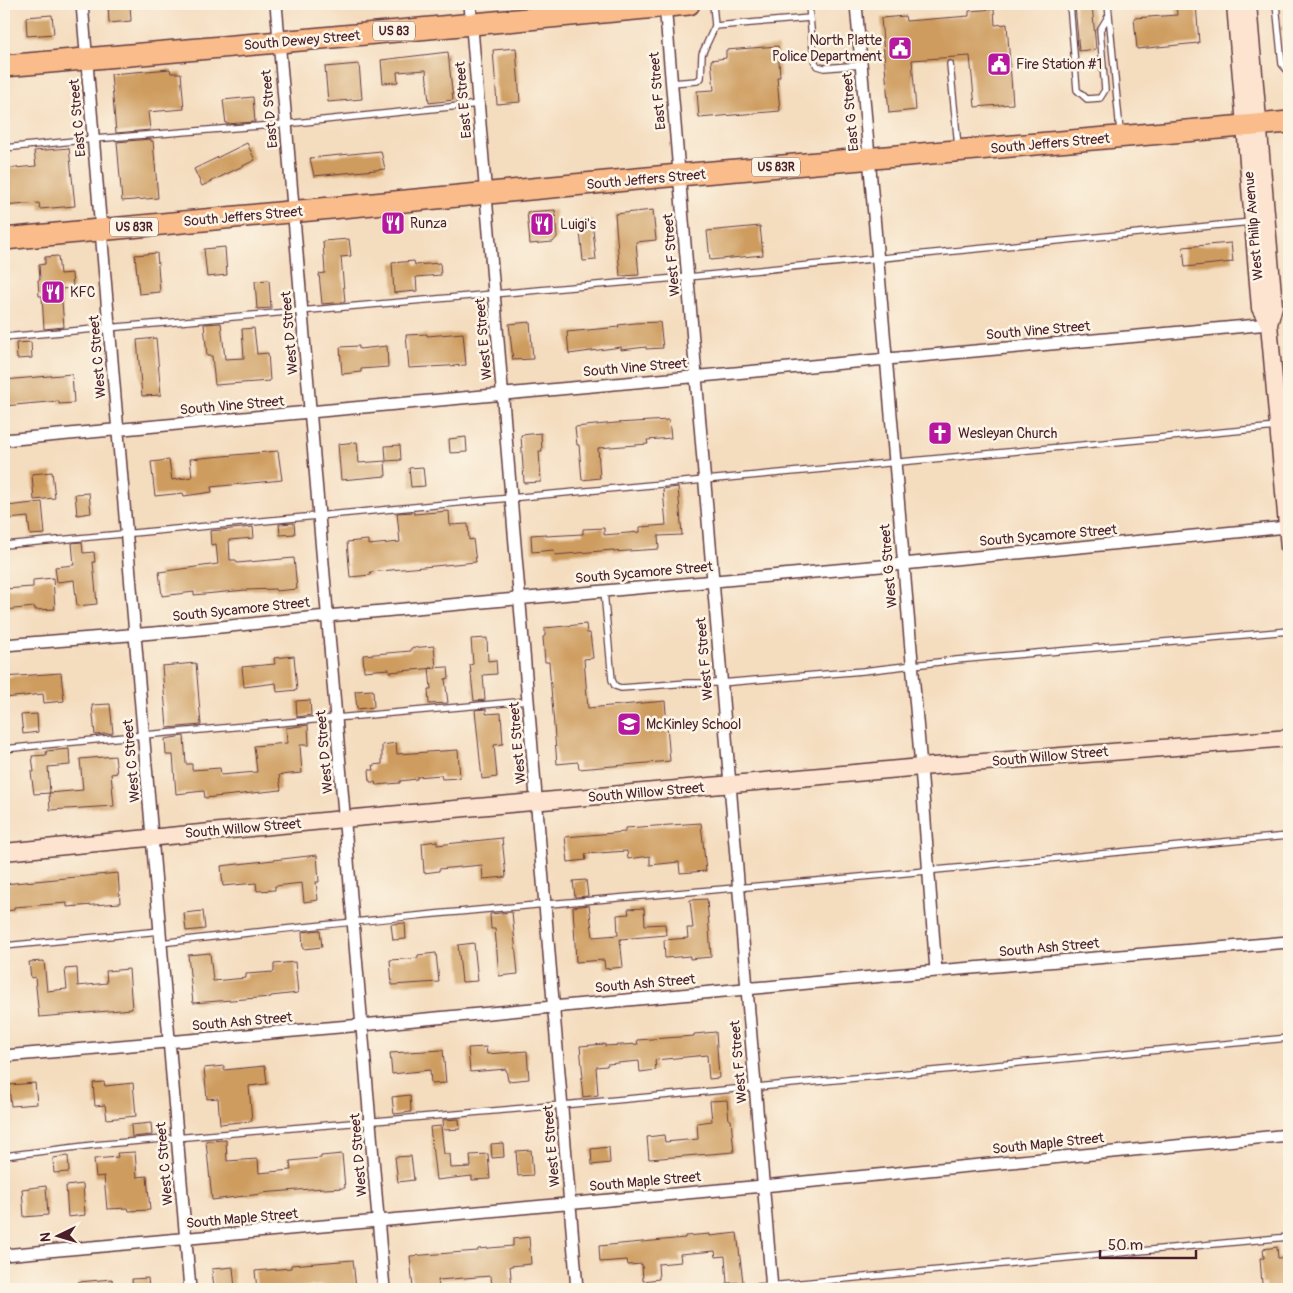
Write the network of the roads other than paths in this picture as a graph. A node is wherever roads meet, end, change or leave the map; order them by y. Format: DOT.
graph roads {
  1 [pos="82,4"];
  2 [pos="276,4"];
  3 [pos="689,4"];
  4 [pos="713,4"];
  5 [pos="809,4"];
  6 [pos="856,4"];
  7 [pos="1070,4"];
  8 [pos="1108,4"];
  9 [pos="1235,4"];
  10 [pos="1248,4"];
  11 [pos="1276,4"];
  12 [pos="665,5"];
  13 [pos="471,14"];
  14 [pos="1109,15"];
  15 [pos="810,18"];
  16 [pos="714,26"];
  17 [pos="279,42"];
  18 [pos="87,58"];
  19 [pos="950,64"];
  20 [pos="861,65"];
  21 [pos="4,66"];
  22 [pos="1289,72"];
  23 [pos="672,83"];
  24 [pos="479,104"];
  25 [pos="1289,122"];
  26 [pos="285,124"];
  27 [pos="1252,126"];
  28 [pos="1120,136"];
  29 [pos="94,139"];
  30 [pos="4,148"];
  31 [pos="958,151"];
  32 [pos="869,159"];
  33 [pos="679,176"];
  34 [pos="486,194"];
  35 [pos="293,212"];
  36 [pos="1253,222"];
  37 [pos="101,230"];
  38 [pos="4,239"];
  39 [pos="877,259"];
  40 [pos="688,277"];
  41 [pos="495,295"];
  42 [pos="302,312"];
  43 [pos="1269,324"];
  44 [pos="110,329"];
  45 [pos="4,338"];
  46 [pos="886,360"];
  47 [pos="696,377"];
  48 [pos="503,395"];
  49 [pos="310,413"];
  50 [pos="1277,427"];
  51 [pos="118,430"];
  52 [pos="4,440"];
  53 [pos="894,462"];
  54 [pos="704,480"];
  55 [pos="511,497"];
  56 [pos="318,515"];
  57 [pos="1287,527"];
  58 [pos="127,534"];
  59 [pos="4,544"];
  60 [pos="1289,548"];
  61 [pos="903,564"];
  62 [pos="713,581"];
  63 [pos="604,591"];
  64 [pos="520,598"];
  65 [pos="327,616"];
  66 [pos="1289,631"];
  67 [pos="135,634"];
  68 [pos="4,645"];
  69 [pos="911,665"];
  70 [pos="721,683"];
  71 [pos="528,701"];
  72 [pos="336,718"];
  73 [pos="144,735"];
  74 [pos="1289,738"];
  75 [pos="4,749"];
  76 [pos="921,767"];
  77 [pos="730,785"];
  78 [pos="537,802"];
  79 [pos="344,819"];
  80 [pos="1289,836"];
  81 [pos="152,837"];
  82 [pos="4,852"];
  83 [pos="928,871"];
  84 [pos="738,887"];
  85 [pos="546,904"];
  86 [pos="353,921"];
  87 [pos="160,937"];
  88 [pos="1289,942"];
  89 [pos="4,946"];
  90 [pos="936,971"];
  91 [pos="747,989"];
  92 [pos="554,1007"];
  93 [pos="362,1025"];
  94 [pos="1289,1038"];
  95 [pos="169,1042"];
  96 [pos="4,1056"];
  97 [pos="755,1088"];
  98 [pos="562,1105"];
  99 [pos="370,1121"];
  100 [pos="1289,1135"];
  101 [pos="177,1138"];
  102 [pos="4,1156"];
  103 [pos="764,1186"];
  104 [pos="570,1203"];
  105 [pos="378,1221"];
  106 [pos="1289,1237"];
  107 [pos="186,1239"];
  108 [pos="4,1255"];
  109 [pos="772,1288"];
  110 [pos="190,1289"];
  111 [pos="384,1289"];
  112 [pos="578,1289"];
  113 [pos="737,1289"];
  1 -- 18 [label="street, East C Street"];
  2 -- 17 [label="street, East D Street"];
  3 -- 12 [label="highway, South Dewey Street / US 83"];
  4 -- 16 [label="lane"];
  5 -- 15 [label="lane"];
  6 -- 20 [label="street, East G Street"];
  7 -- 14 [label="lane"];
  8 -- 14 [label="lane"];
  9 -- 27 [label="main road"];
  10 -- 27 [label="main road"];
  11 -- 22 [label="lane"];
  12 -- 13 [label="highway, South Dewey Street / US 83"];
  12 -- 23 [label="street, East F Street"];
  13 -- 17 [label="highway, South Dewey Street / US 83"];
  13 -- 24 [label="street, East E Street"];
  14 -- 28 [label="lane"];
  15 -- 16 [label="lane"];
  15 -- 20 [label="lane"];
  16 -- 23 [label="lane"];
  17 -- 18 [label="highway, South Dewey Street / US 83"];
  17 -- 26 [label="street, East D Street"];
  18 -- 21 [label="highway, South Dewey Street / US 83"];
  18 -- 29 [label="street, East C Street"];
  19 -- 31 [label="lane"];
  20 -- 32 [label="street, East G Street"];
  23 -- 33 [label="street, East F Street"];
  24 -- 26 [label="lane"];
  24 -- 34 [label="street, East E Street"];
  25 -- 27 [label="highway, South Jeffers Street / US 83R"];
  26 -- 29 [label="lane"];
  26 -- 35 [label="street, East D Street"];
  27 -- 28 [label="highway, South Jeffers Street / US 83R"];
  27 -- 36 [label="main road, West Philip Avenue"];
  27 -- 43 [label="main road, West Philip Avenue"];
  28 -- 31 [label="highway, South Jeffers Street / US 83R"];
  29 -- 30 [label="lane"];
  29 -- 37 [label="street, East C Street"];
  31 -- 32 [label="highway, South Jeffers Street / US 83R"];
  32 -- 33 [label="highway, South Jeffers Street / US 83R"];
  32 -- 39 [label="street, West G Street"];
  33 -- 34 [label="highway, South Jeffers Street / US 83R"];
  33 -- 40 [label="street, West F Street"];
  34 -- 35 [label="highway, South Jeffers Street / US 83R"];
  34 -- 41 [label="street, West E Street"];
  35 -- 37 [label="highway, South Jeffers Street / US 83R"];
  35 -- 42 [label="street, West D Street"];
  36 -- 39 [label="lane"];
  36 -- 43 [label="main road, West Philip Avenue"];
  37 -- 38 [label="highway, South Jeffers Street / US 83R"];
  37 -- 44 [label="street, West C Street"];
  39 -- 40 [label="lane"];
  39 -- 46 [label="street, West G Street"];
  40 -- 41 [label="lane"];
  40 -- 47 [label="street, West F Street"];
  41 -- 42 [label="lane"];
  41 -- 48 [label="street, West E Street"];
  42 -- 44 [label="lane"];
  42 -- 49 [label="street, West D Street"];
  43 -- 46 [label="street, South Vine Street"];
  43 -- 50 [label="main road, West Philip Avenue"];
  44 -- 45 [label="lane"];
  44 -- 51 [label="street, West C Street"];
  46 -- 47 [label="street, South Vine Street"];
  46 -- 53 [label="street, West G Street"];
  47 -- 48 [label="street, South Vine Street"];
  47 -- 54 [label="street, West F Street"];
  48 -- 49 [label="street, South Vine Street"];
  48 -- 55 [label="street, West E Street"];
  49 -- 51 [label="street, South Vine Street"];
  49 -- 56 [label="street, West D Street"];
  50 -- 53 [label="lane"];
  50 -- 57 [label="main road, West Philip Avenue"];
  51 -- 52 [label="street, South Vine Street"];
  51 -- 58 [label="street, West C Street"];
  53 -- 54 [label="lane"];
  53 -- 61 [label="street, West G Street"];
  54 -- 55 [label="lane"];
  54 -- 62 [label="street, West F Street"];
  55 -- 56 [label="lane"];
  55 -- 64 [label="street, West E Street"];
  56 -- 58 [label="lane"];
  56 -- 65 [label="street, West D Street"];
  57 -- 60 [label="main road, West Philip Avenue"];
  57 -- 61 [label="street, South Sycamore Street"];
  58 -- 59 [label="lane"];
  58 -- 67 [label="street, West C Street"];
  61 -- 62 [label="street, South Sycamore Street"];
  61 -- 69 [label="street, West G Street"];
  62 -- 63 [label="street, South Sycamore Street"];
  62 -- 70 [label="street, West F Street"];
  63 -- 64 [label="street, South Sycamore Street"];
  63 -- 70 [label="lane"];
  64 -- 65 [label="street, South Sycamore Street"];
  64 -- 71 [label="street, West E Street"];
  65 -- 67 [label="street, South Sycamore Street"];
  65 -- 72 [label="street, West D Street"];
  66 -- 69 [label="lane"];
  67 -- 68 [label="street, South Sycamore Street"];
  67 -- 73 [label="street, West C Street"];
  69 -- 70 [label="lane"];
  69 -- 76 [label="street, West G Street"];
  70 -- 77 [label="street, West F Street"];
  71 -- 72 [label="lane"];
  71 -- 78 [label="street, West E Street"];
  72 -- 73 [label="lane"];
  72 -- 79 [label="street, West D Street"];
  73 -- 75 [label="lane"];
  73 -- 81 [label="street, West C Street"];
  74 -- 76 [label="main road, South Willow Street"];
  76 -- 77 [label="main road, South Willow Street"];
  76 -- 83 [label="street, West G Street"];
  77 -- 78 [label="main road, South Willow Street"];
  77 -- 84 [label="street, West F Street"];
  78 -- 79 [label="main road, South Willow Street"];
  78 -- 85 [label="street, West E Street"];
  79 -- 81 [label="main road, South Willow Street"];
  79 -- 86 [label="street, West D Street"];
  80 -- 83 [label="lane"];
  81 -- 82 [label="main road, South Willow Street"];
  81 -- 87 [label="street, West C Street"];
  83 -- 84 [label="lane"];
  83 -- 90 [label="street, West G Street"];
  84 -- 85 [label="lane"];
  84 -- 91 [label="street, West F Street"];
  85 -- 86 [label="lane"];
  85 -- 92 [label="street, West E Street"];
  86 -- 87 [label="lane"];
  86 -- 93 [label="street, West D Street"];
  87 -- 89 [label="lane"];
  87 -- 95 [label="street, West C Street"];
  88 -- 90 [label="street, South Ash Street"];
  90 -- 91 [label="street, South Ash Street"];
  91 -- 92 [label="street, South Ash Street"];
  91 -- 97 [label="street, West F Street"];
  92 -- 93 [label="street, South Ash Street"];
  92 -- 98 [label="street, West E Street"];
  93 -- 95 [label="street, South Ash Street"];
  93 -- 99 [label="street, West D Street"];
  94 -- 97 [label="lane"];
  95 -- 96 [label="street, South Ash Street"];
  95 -- 101 [label="street, West C Street"];
  97 -- 98 [label="lane"];
  97 -- 103 [label="street, West F Street"];
  98 -- 99 [label="lane"];
  98 -- 104 [label="street, West E Street"];
  99 -- 101 [label="lane"];
  99 -- 105 [label="street, West D Street"];
  100 -- 103 [label="street, South Maple Street"];
  101 -- 102 [label="lane"];
  101 -- 107 [label="street, West C Street"];
  103 -- 104 [label="street, South Maple Street"];
  103 -- 109 [label="street, West F Street"];
  104 -- 105 [label="street, South Maple Street"];
  104 -- 112 [label="street, West E Street"];
  105 -- 107 [label="street, South Maple Street"];
  105 -- 111 [label="street, West D Street"];
  106 -- 109 [label="lane"];
  107 -- 108 [label="street, South Maple Street"];
  107 -- 110 [label="street, West C Street"];
  109 -- 113 [label="lane"];
}
